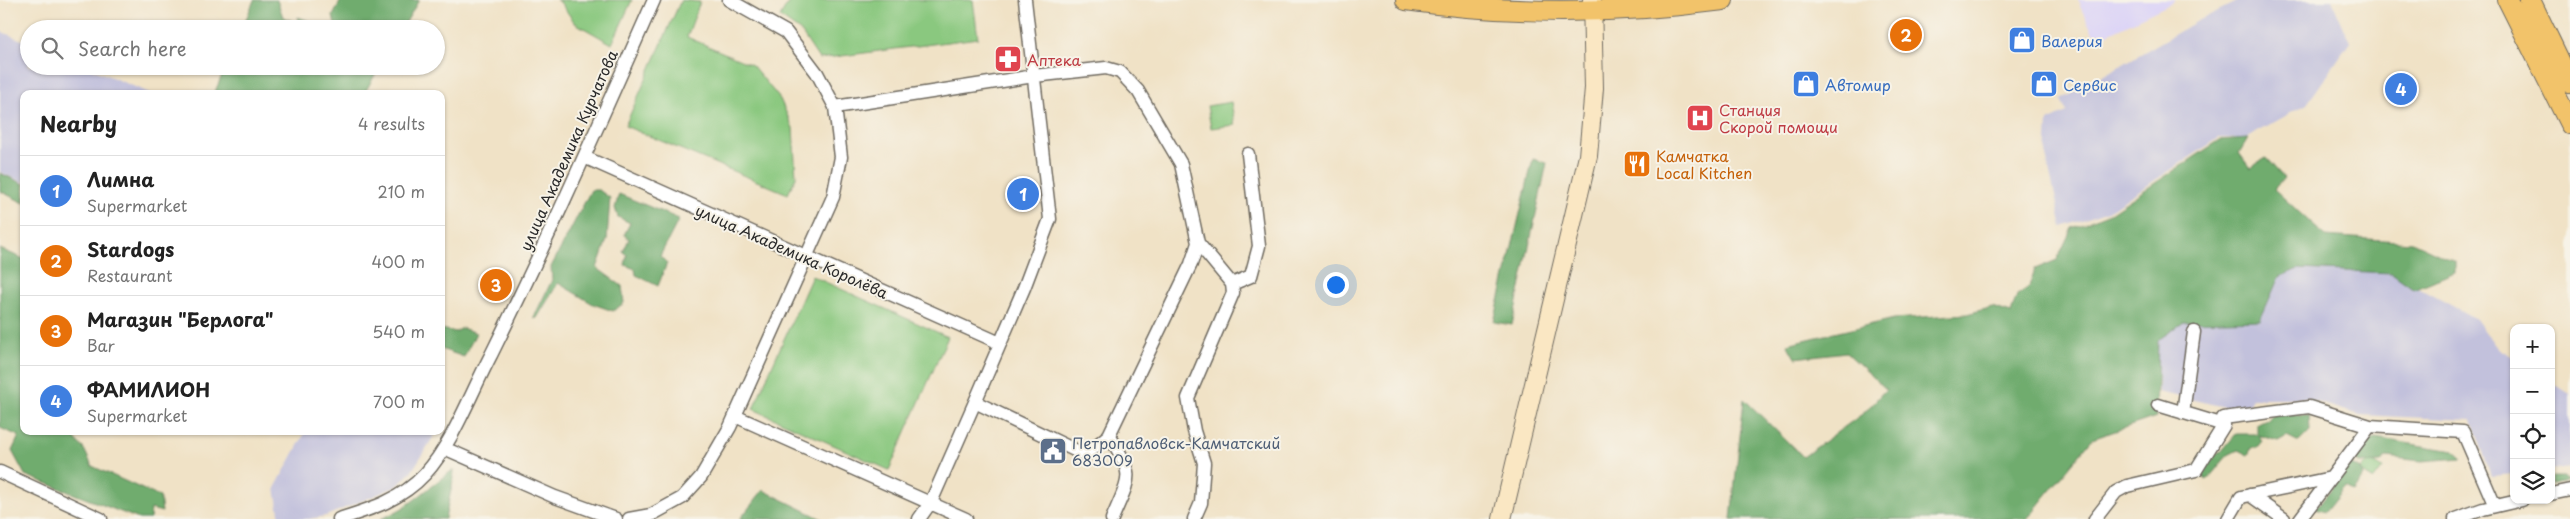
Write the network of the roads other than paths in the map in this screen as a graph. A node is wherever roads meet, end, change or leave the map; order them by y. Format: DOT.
graph roads {
  1 [pos="654,0"];
  2 [pos="729,0"];
  3 [pos="1025,0"];
  4 [pos="1406,0"];
  5 [pos="1724,0"];
  6 [pos="2508,0"];
  7 [pos="2530,0"];
  8 [pos="1592,5"];
  9 [pos="1034,76"];
  10 [pos="2570,83"];
  11 [pos="835,107"];
  12 [pos="2569,124"];
  13 [pos="1248,154"];
  14 [pos="584,157"];
  15 [pos="1198,243"];
  16 [pos="805,258"];
  17 [pos="1232,284"];
  18 [pos="2194,332"];
  19 [pos="1000,343"];
  20 [pos="976,402"];
  21 [pos="2158,405"];
  22 [pos="2184,413"];
  23 [pos="735,416"];
  24 [pos="2224,425"];
  25 [pos="2370,426"];
  26 [pos="1109,435"];
  27 [pos="444,448"];
  28 [pos="0,472"];
  29 [pos="2331,478"];
  30 [pos="2570,490"];
  31 [pos="2555,493"];
  32 [pos="2250,495"];
  33 [pos="931,502"];
  34 [pos="2510,503"];
  35 [pos="2495,506"];
  36 [pos="101,519"];
  37 [pos="339,519"];
  38 [pos="616,519"];
  39 [pos="629,519"];
  40 [pos="919,519"];
  41 [pos="966,519"];
  42 [pos="1112,519"];
  43 [pos="1194,519"];
  44 [pos="1502,519"];
  45 [pos="2095,519"];
  46 [pos="2228,519"];
  47 [pos="2284,519"];
  48 [pos="2300,519"];
  49 [pos="2455,519"];
  1 -- 14 [label="street, улица Академика Курчатова"];
  2 -- 11 [label="street"];
  3 -- 9 [label="street"];
  4 -- 8 [label="main road"];
  5 -- 8 [label="main road"];
  6 -- 12 [label="main road"];
  7 -- 10 [label="main road"];
  8 -- 44 [label="main road"];
  9 -- 11 [label="street"];
  9 -- 15 [label="street"];
  9 -- 19 [label="street"];
  11 -- 16 [label="street"];
  13 -- 17 [label="street"];
  14 -- 16 [label="street, улица Академика Королёва"];
  14 -- 27 [label="street, улица Академика Курчатова"];
  15 -- 17 [label="street"];
  15 -- 26 [label="street"];
  16 -- 19 [label="street, улица Академика Королёва"];
  16 -- 23 [label="street"];
  17 -- 43 [label="street"];
  18 -- 22 [label="street"];
  19 -- 20 [label="street"];
  20 -- 26 [label="street"];
  20 -- 33 [label="street"];
  21 -- 22 [label="street"];
  22 -- 24 [label="street"];
  23 -- 33 [label="street"];
  23 -- 39 [label="street"];
  24 -- 25 [label="street"];
  24 -- 45 [label="street"];
  25 -- 29 [label="street"];
  25 -- 35 [label="street"];
  26 -- 42 [label="street"];
  27 -- 37 [label="street, улица Академика Курчатова"];
  27 -- 38 [label="street"];
  28 -- 36 [label="street"];
  29 -- 32 [label="street"];
  29 -- 48 [label="street"];
  30 -- 31 [label="street"];
  32 -- 46 [label="street"];
  32 -- 47 [label="street"];
  33 -- 40 [label="street"];
  33 -- 41 [label="street"];
  34 -- 35 [label="street"];
  35 -- 49 [label="street"];
}
